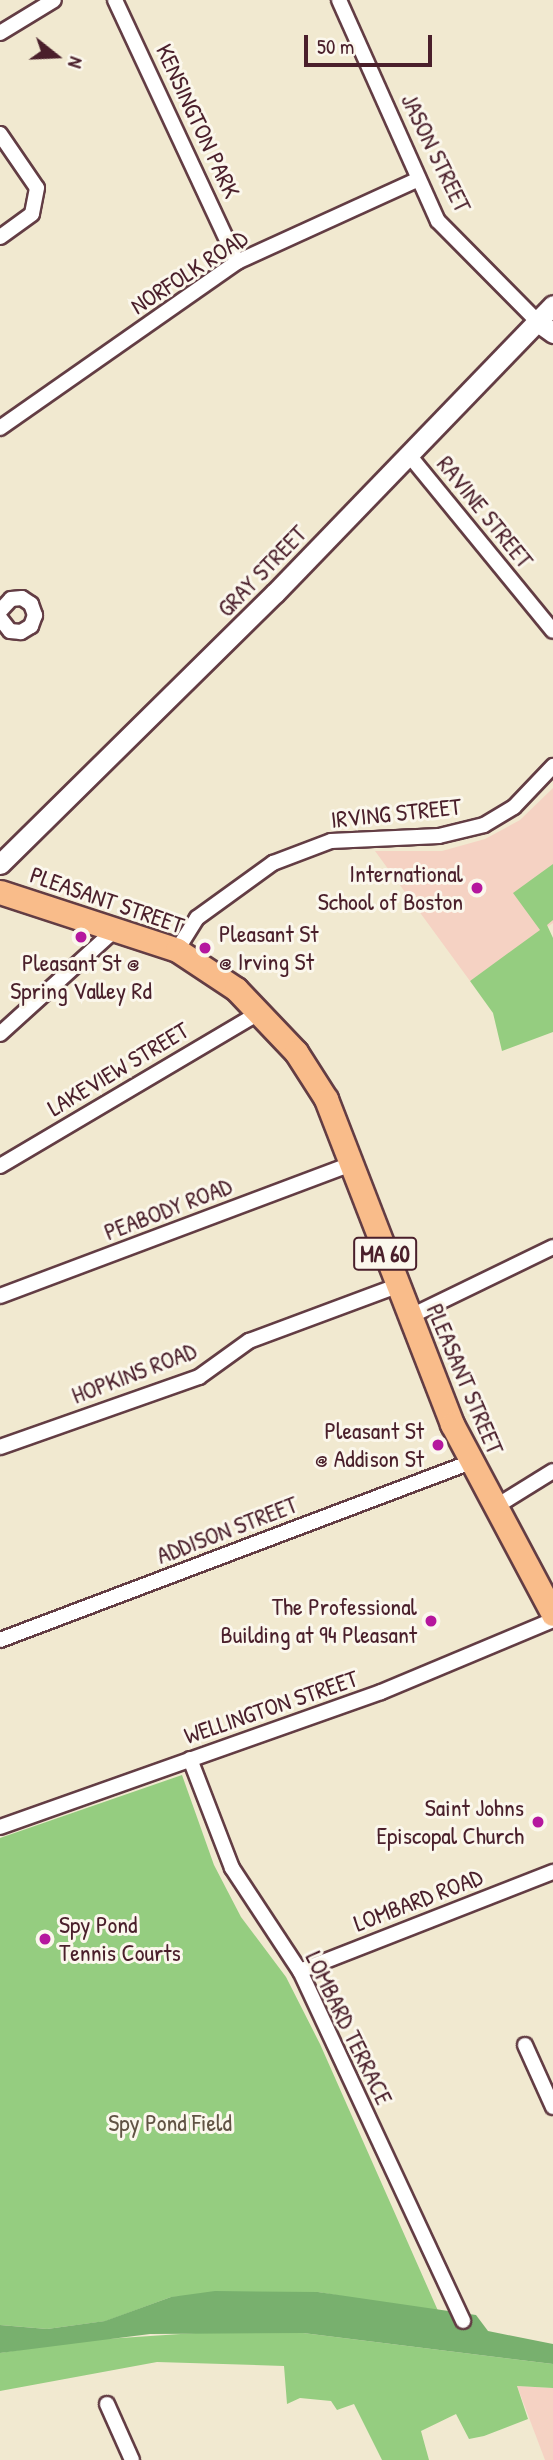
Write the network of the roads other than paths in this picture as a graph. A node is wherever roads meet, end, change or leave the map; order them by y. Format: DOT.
graph roads {
  1 [pos="54,0"];
  2 [pos="115,0"];
  3 [pos="339,0"];
  4 [pos="0,33"];
  5 [pos="0,134"];
  6 [pos="417,180"];
  7 [pos="0,237"];
  8 [pos="237,262"];
  9 [pos="553,305"];
  10 [pos="545,327"];
  11 [pos="0,428"];
  12 [pos="409,455"];
  13 [pos="553,631"];
  14 [pos="553,766"];
  15 [pos="0,864"];
  16 [pos="0,892"];
  17 [pos="118,927"];
  18 [pos="177,950"];
  19 [pos="260,1012"];
  20 [pos="0,1034"];
  21 [pos="351,1164"];
  22 [pos="0,1166"];
  23 [pos="553,1247"];
  24 [pos="397,1286"];
  25 [pos="0,1296"];
  26 [pos="409,1317"];
  27 [pos="0,1447"];
  28 [pos="471,1462"];
  29 [pos="553,1471"];
  30 [pos="495,1507"];
  31 [pos="553,1614"];
  32 [pos="553,1620"];
  33 [pos="0,1640"];
  34 [pos="190,1759"];
  35 [pos="0,1826"];
  36 [pos="553,1872"];
  37 [pos="300,1971"];
  38 [pos="525,2045"];
  39 [pos="553,2107"];
  40 [pos="463,2320"];
  41 [pos="107,2403"];
  42 [pos="132,2460"];
  1 -- 4 [label="street"];
  2 -- 8 [label="street, KENSINGTON PARK"];
  3 -- 6 [label="street, JASON STREET"];
  5 -- 7 [label="street"];
  6 -- 8 [label="street, NORFOLK ROAD"];
  6 -- 10 [label="street, JASON STREET"];
  8 -- 11 [label="street, NORFOLK ROAD"];
  9 -- 10 [label="street, GRAY STREET"];
  10 -- 12 [label="street, GRAY STREET"];
  12 -- 13 [label="street, RAVINE STREET"];
  12 -- 15 [label="street, GRAY STREET"];
  14 -- 18 [label="street, IRVING STREET"];
  16 -- 17 [label="main road, PLEASANT STREET / MA 60"];
  17 -- 18 [label="main road, PLEASANT STREET / MA 60"];
  17 -- 20 [label="street"];
  18 -- 19 [label="main road, PLEASANT STREET / MA 60"];
  19 -- 21 [label="main road, PLEASANT STREET / MA 60"];
  19 -- 22 [label="street, LAKEVIEW STREET"];
  21 -- 24 [label="main road, PLEASANT STREET / MA 60"];
  21 -- 25 [label="street, PEABODY ROAD"];
  23 -- 26 [label="street"];
  24 -- 26 [label="main road, PLEASANT STREET / MA 60"];
  24 -- 27 [label="street, HOPKINS ROAD"];
  26 -- 28 [label="main road, PLEASANT STREET / MA 60"];
  28 -- 30 [label="main road, PLEASANT STREET / MA 60"];
  28 -- 33 [label="street, ADDISON STREET"];
  29 -- 30 [label="street"];
  30 -- 31 [label="main road, PLEASANT STREET / MA 60"];
  32 -- 34 [label="street, WELLINGTON STREET"];
  34 -- 35 [label="street, WELLINGTON STREET"];
  34 -- 37 [label="street, LOMBARD TERRACE"];
  36 -- 37 [label="street, LOMBARD ROAD"];
  37 -- 40 [label="street, LOMBARD TERRACE"];
  38 -- 39 [label="street"];
  41 -- 42 [label="street"];
}
